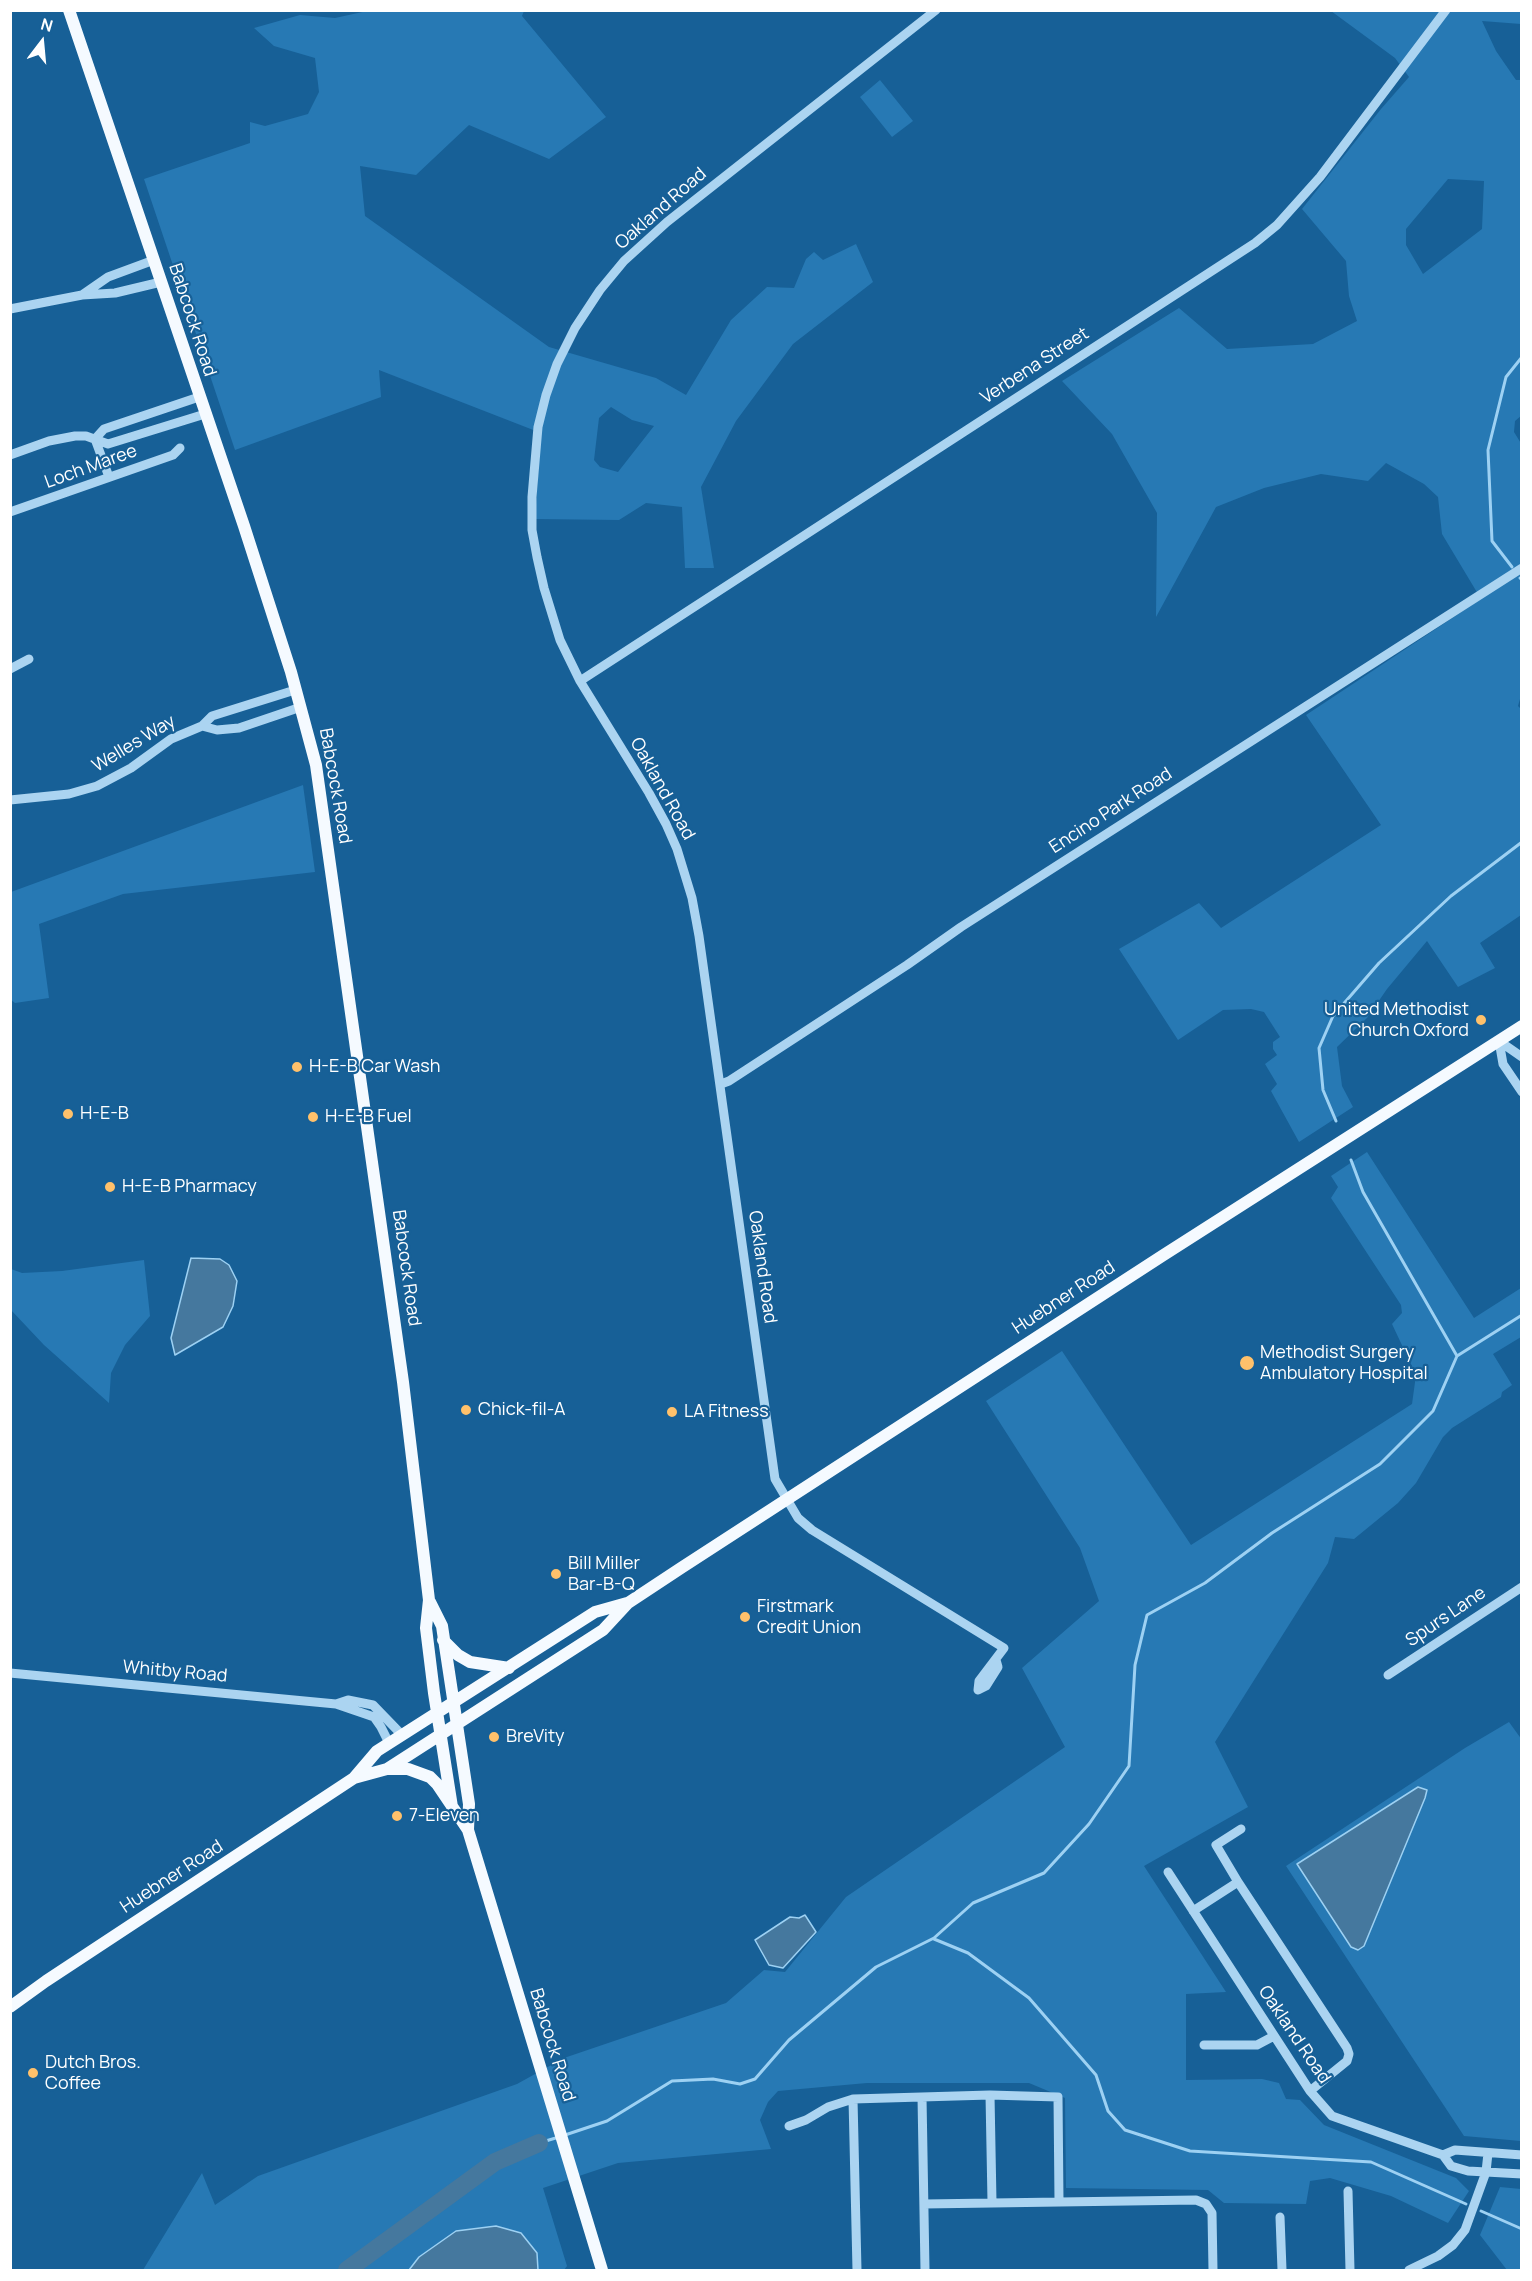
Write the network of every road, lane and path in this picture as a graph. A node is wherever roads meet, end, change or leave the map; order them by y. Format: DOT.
graph roads {
  1 [pos="69,10"];
  2 [pos="936,10"];
  3 [pos="1446,10"];
  4 [pos="154,260"];
  5 [pos="161,282"];
  6 [pos="82,295"];
  7 [pos="10,309"];
  8 [pos="199,397"];
  9 [pos="205,414"];
  10 [pos="95,439"];
  11 [pos="180,448"];
  12 [pos="10,454"];
  13 [pos="109,477"];
  14 [pos="10,512"];
  15 [pos="1521,568"];
  16 [pos="29,659"];
  17 [pos="10,669"];
  18 [pos="580,681"];
  19 [pos="296,690"];
  20 [pos="301,707"];
  21 [pos="202,726"];
  22 [pos="10,800"];
  23 [pos="1521,1026"];
  24 [pos="1499,1041"];
  25 [pos="1521,1057"];
  26 [pos="721,1084"];
  27 [pos="1521,1092"];
  28 [pos="785,1500"];
  29 [pos="1521,1587"];
  30 [pos="429,1600"];
  31 [pos="628,1603"];
  32 [pos="444,1640"];
  33 [pos="996,1660"];
  34 [pos="509,1668"];
  35 [pos="10,1673"];
  36 [pos="1388,1675"];
  37 [pos="336,1704"];
  38 [pos="452,1704"];
  39 [pos="436,1714"];
  40 [pos="455,1725"];
  41 [pos="402,1735"];
  42 [pos="439,1735"];
  43 [pos="389,1743"];
  44 [pos="387,1768"];
  45 [pos="354,1778"];
  46 [pos="452,1807"];
  47 [pos="1241,1829"];
  48 [pos="468,1830"];
  49 [pos="1167,1872"];
  50 [pos="1238,1882"];
  51 [pos="1193,1911"];
  52 [pos="10,2007"];
  53 [pos="1274,2036"];
  54 [pos="1204,2045"];
  55 [pos="1310,2091"];
  56 [pos="990,2095"];
  57 [pos="922,2097"];
  58 [pos="853,2099"];
  59 [pos="789,2126"];
  60 [pos="1488,2152"];
  61 [pos="1443,2155"];
  62 [pos="1521,2155"];
  63 [pos="1486,2172"];
  64 [pos="1521,2174"];
  65 [pos="1348,2191"];
  66 [pos="1059,2201"];
  67 [pos="992,2202"];
  68 [pos="924,2204"];
  69 [pos="1280,2217"];
  70 [pos="602,2271"];
  71 [pos="857,2271"];
  72 [pos="925,2271"];
  73 [pos="1213,2271"];
  74 [pos="1282,2271"];
  75 [pos="1350,2271"];
  76 [pos="1409,2271"];
  1 -- 4 [label="main road, Babcock Road"];
  2 -- 18 [label="street, Oakland Road"];
  3 -- 18 [label="street, Verbena Street"];
  4 -- 5 [label="main road, Babcock Road"];
  4 -- 6 [label="street"];
  5 -- 6 [label="street"];
  5 -- 8 [label="main road, Babcock Road"];
  6 -- 7 [label="street"];
  8 -- 9 [label="main road, Babcock Road"];
  8 -- 10 [label="street"];
  9 -- 10 [label="street"];
  9 -- 19 [label="main road, Babcock Road"];
  10 -- 12 [label="street"];
  10 -- 13 [label="street"];
  11 -- 13 [label="street, Loch Maree"];
  13 -- 14 [label="street, Loch Maree"];
  15 -- 26 [label="street, Encino Park Road"];
  16 -- 17 [label="street"];
  18 -- 26 [label="street, Oakland Road"];
  19 -- 20 [label="main road, Babcock Road"];
  19 -- 21 [label="street, Welles Way"];
  20 -- 21 [label="street, Welles Way"];
  20 -- 30 [label="main road, Babcock Road"];
  21 -- 22 [label="street, Welles Way"];
  23 -- 24 [label="main road, Huebner Road"];
  24 -- 25 [label="street"];
  24 -- 27 [label="street"];
  24 -- 28 [label="main road, Huebner Road"];
  26 -- 28 [label="street, Oakland Road"];
  28 -- 31 [label="main road, Huebner Road"];
  28 -- 33 [label="street, Oakland Road"];
  29 -- 36 [label="street, Spurs Lane"];
  30 -- 32 [label="main road, Babcock Road"];
  30 -- 39 [label="main road, Babcock Road"];
  31 -- 34 [label="main road, Huebner Road"];
  31 -- 40 [label="main road, Huebner Road"];
  32 -- 34 [label="main road"];
  32 -- 38 [label="main road, Babcock Road"];
  34 -- 38 [label="main road, Huebner Road"];
  35 -- 37 [label="street, Whitby Road"];
  37 -- 41 [label="street, Whitby Road"];
  37 -- 43 [label="street, Whitby Road"];
  38 -- 39 [label="main road, Huebner Road"];
  38 -- 40 [label="main road, Babcock Road"];
  39 -- 41 [label="main road, Huebner Road"];
  39 -- 42 [label="main road, Babcock Road"];
  40 -- 42 [label="main road, Huebner Road"];
  40 -- 48 [label="main road, Babcock Road"];
  41 -- 43 [label="main road, Huebner Road"];
  42 -- 44 [label="main road, Huebner Road"];
  42 -- 46 [label="main road, Babcock Road"];
  43 -- 45 [label="main road, Huebner Road"];
  44 -- 45 [label="main road, Huebner Road"];
  44 -- 46 [label="main road"];
  45 -- 52 [label="main road, Huebner Road"];
  46 -- 48 [label="main road, Babcock Road"];
  47 -- 50 [label="street"];
  48 -- 70 [label="main road, Babcock Road"];
  49 -- 51 [label="street, Oakland Road"];
  50 -- 51 [label="street"];
  50 -- 55 [label="street"];
  51 -- 53 [label="street, Oakland Road"];
  53 -- 54 [label="street"];
  53 -- 55 [label="street, Oakland Road"];
  55 -- 61 [label="street, Oakland Road"];
  56 -- 57 [label="street"];
  56 -- 66 [label="street"];
  56 -- 67 [label="street"];
  57 -- 58 [label="street"];
  57 -- 68 [label="street"];
  58 -- 59 [label="street"];
  58 -- 71 [label="street"];
  60 -- 61 [label="street, Oakland Road"];
  60 -- 62 [label="street, Oakland Road"];
  60 -- 63 [label="street"];
  61 -- 63 [label="street, Oakland Road"];
  63 -- 64 [label="street, Oakland Road"];
  63 -- 76 [label="street"];
  65 -- 75 [label="street"];
  66 -- 67 [label="street"];
  66 -- 73 [label="street"];
  67 -- 68 [label="street"];
  68 -- 72 [label="street"];
  69 -- 74 [label="street"];
}
